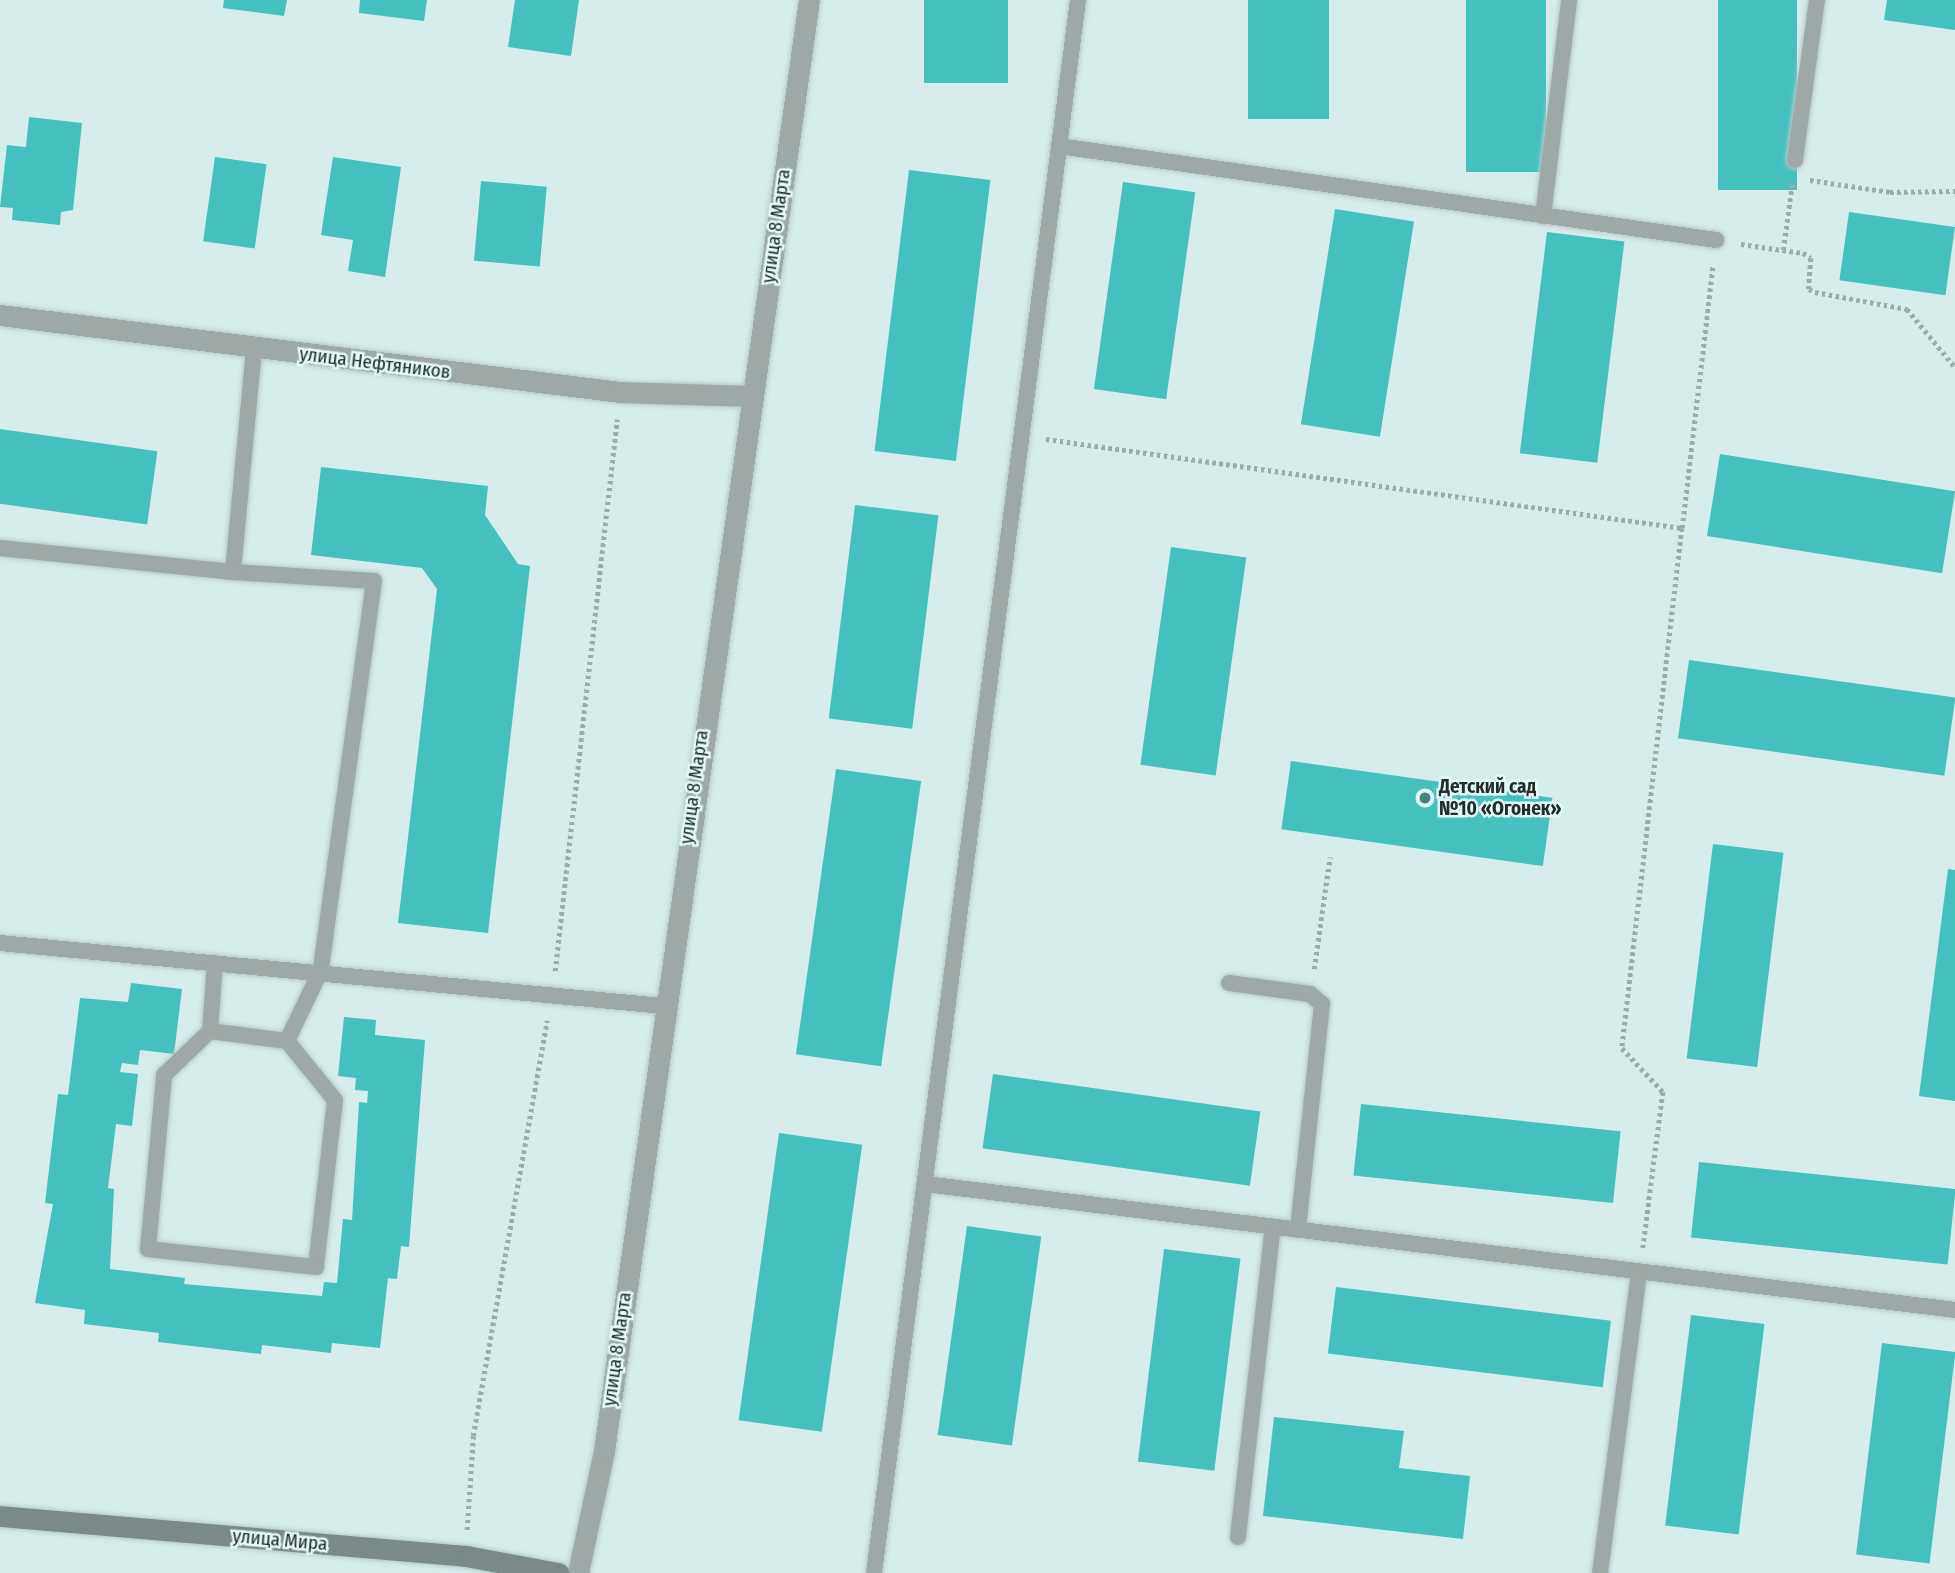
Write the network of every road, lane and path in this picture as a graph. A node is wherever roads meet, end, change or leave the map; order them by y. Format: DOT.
graph roads {
  1 [pos="809,0"];
  2 [pos="1077,0"];
  3 [pos="1569,0"];
  4 [pos="1816,0"];
  5 [pos="1059,146"];
  6 [pos="1795,160"];
  7 [pos="1955,191"];
  8 [pos="1543,216"];
  9 [pos="1716,240"];
  10 [pos="1783,250"];
  11 [pos="0,315"];
  12 [pos="254,349"];
  13 [pos="1955,367"];
  14 [pos="751,396"];
  15 [pos="1021,436"];
  16 [pos="1682,528"];
  17 [pos="0,548"];
  18 [pos="233,572"];
  19 [pos="1330,857"];
  20 [pos="0,943"];
  21 [pos="215,963"];
  22 [pos="321,970"];
  23 [pos="1229,983"];
  24 [pos="1310,994"];
  25 [pos="663,1006"];
  26 [pos="210,1031"];
  27 [pos="287,1041"];
  28 [pos="925,1184"];
  29 [pos="1273,1227"];
  30 [pos="1298,1230"];
  31 [pos="1639,1272"];
  32 [pos="1955,1310"];
  33 [pos="0,1516"];
  34 [pos="1238,1537"];
  35 [pos="558,1573"];
  36 [pos="578,1573"];
  37 [pos="874,1573"];
  38 [pos="1601,1573"];
  1 -- 14 [label="street, улица 8 Марта"];
  2 -- 5 [label="lane"];
  3 -- 8 [label="lane"];
  4 -- 6 [label="lane"];
  5 -- 8 [label="lane"];
  5 -- 15 [label="lane"];
  7 -- 10 [label="path"];
  8 -- 9 [label="lane"];
  9 -- 10 [label="path"];
  9 -- 16 [label="path"];
  10 -- 13 [label="path"];
  11 -- 12 [label="street, улица Нефтяников"];
  12 -- 14 [label="street, улица Нефтяников"];
  12 -- 18 [label="lane"];
  14 -- 25 [label="street, улица 8 Марта"];
  15 -- 16 [label="path"];
  15 -- 28 [label="lane"];
  16 -- 31 [label="path"];
  17 -- 18 [label="lane"];
  18 -- 22 [label="lane"];
  19 -- 24 [label="path"];
  20 -- 21 [label="lane"];
  21 -- 22 [label="lane"];
  21 -- 26 [label="lane"];
  22 -- 25 [label="lane"];
  22 -- 27 [label="lane"];
  23 -- 24 [label="lane"];
  24 -- 30 [label="lane"];
  25 -- 36 [label="street, улица 8 Марта"];
  26 -- 27 [label="lane"];
  26 -- 27 [label="lane"];
  28 -- 29 [label="lane"];
  28 -- 37 [label="lane"];
  29 -- 30 [label="lane"];
  29 -- 34 [label="lane"];
  30 -- 31 [label="lane"];
  31 -- 32 [label="lane"];
  31 -- 38 [label="lane"];
  33 -- 35 [label="main road, улица Мира"];
}
